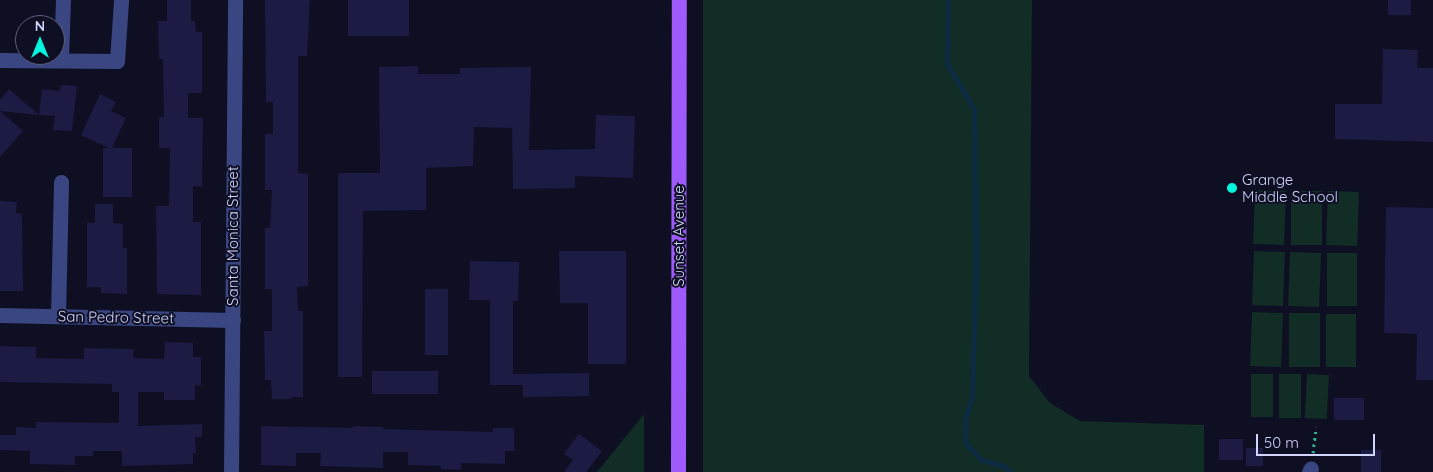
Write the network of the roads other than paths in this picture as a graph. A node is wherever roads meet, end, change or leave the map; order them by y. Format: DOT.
graph roads {
  1 [pos="64,0"];
  2 [pos="120,0"];
  3 [pos="235,0"];
  4 [pos="679,0"];
  5 [pos="63,15"];
  6 [pos="0,60"];
  7 [pos="15,60"];
  8 [pos="65,60"];
  9 [pos="61,182"];
  10 [pos="0,315"];
  11 [pos="58,316"];
  12 [pos="233,320"];
  13 [pos="231,472"];
  14 [pos="678,472"];
  1 -- 5 [label="street"];
  2 -- 8 [label="street"];
  3 -- 12 [label="street, Santa Monica Street"];
  4 -- 14 [label="main road, Sunset Avenue"];
  6 -- 7 [label="street"];
  9 -- 11 [label="street"];
  10 -- 11 [label="street, San Pedro Street"];
  11 -- 12 [label="street, San Pedro Street"];
  12 -- 13 [label="street, Santa Monica Street"];
}
